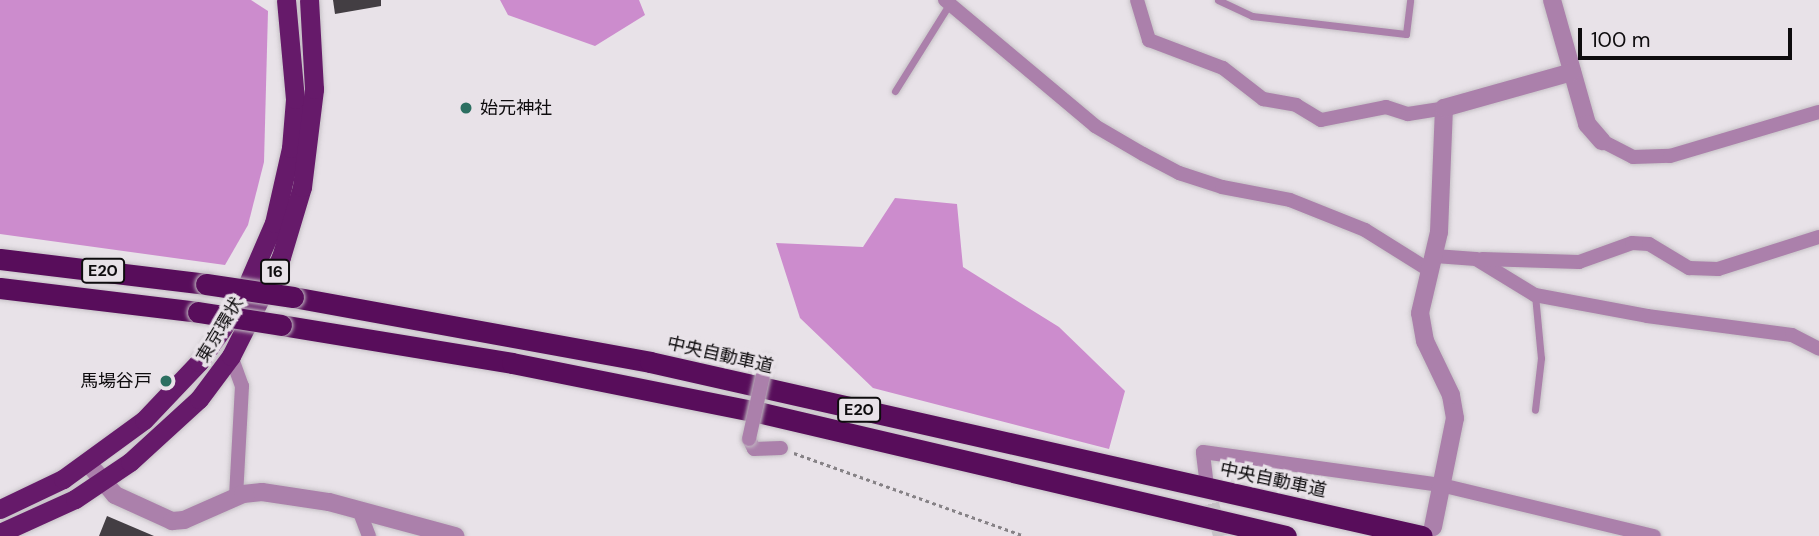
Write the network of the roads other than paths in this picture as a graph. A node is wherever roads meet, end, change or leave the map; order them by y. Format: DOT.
graph roads {
  1 [pos="286,0"];
  2 [pos="309,0"];
  3 [pos="1136,0"];
  4 [pos="1218,0"];
  5 [pos="1410,0"];
  6 [pos="1552,0"];
  7 [pos="949,1"];
  8 [pos="1572,72"];
  9 [pos="895,91"];
  10 [pos="1444,108"];
  11 [pos="1819,112"];
  12 [pos="1602,141"];
  13 [pos="1819,237"];
  14 [pos="0,259"];
  15 [pos="1476,259"];
  16 [pos="1432,263"];
  17 [pos="0,288"];
  18 [pos="1535,295"];
  19 [pos="1819,349"];
  20 [pos="231,356"];
  21 [pos="766,362"];
  22 [pos="1535,410"];
  23 [pos="781,448"];
  24 [pos="88,463"];
  25 [pos="1206,478"];
  26 [pos="102,482"];
  27 [pos="1441,485"];
  28 [pos="236,497"];
  29 [pos="0,509"];
  30 [pos="359,510"];
  31 [pos="1427,531"];
  32 [pos="0,533"];
  33 [pos="369,536"];
  34 [pos="455,536"];
  35 [pos="1286,536"];
  36 [pos="1654,536"];
  1 -- 24 [label="highway, 東京環状 / 16"];
  2 -- 20 [label="highway, 東京環状 / 16"];
  3 -- 10 [label="street"];
  4 -- 5 [label="lane"];
  6 -- 8 [label="street"];
  7 -- 9 [label="lane"];
  7 -- 16 [label="street"];
  8 -- 10 [label="street"];
  8 -- 12 [label="street"];
  10 -- 16 [label="street"];
  11 -- 12 [label="street"];
  13 -- 15 [label="street"];
  14 -- 31 [label="highway, 中央自動車道 / E20, bridge"];
  15 -- 16 [label="street"];
  15 -- 18 [label="street"];
  16 -- 27 [label="street"];
  17 -- 35 [label="highway, E20, bridge"];
  18 -- 19 [label="street"];
  18 -- 22 [label="lane"];
  20 -- 26 [label="highway, 東京環状 / 16"];
  20 -- 28 [label="street"];
  21 -- 23 [label="street, bridge"];
  24 -- 26 [label="street"];
  24 -- 29 [label="highway, 東京環状 / 16"];
  25 -- 27 [label="street"];
  26 -- 28 [label="street"];
  26 -- 32 [label="highway, 東京環状 / 16"];
  27 -- 31 [label="street"];
  27 -- 36 [label="street"];
  28 -- 30 [label="street"];
  30 -- 33 [label="street"];
  30 -- 34 [label="street"];
}
